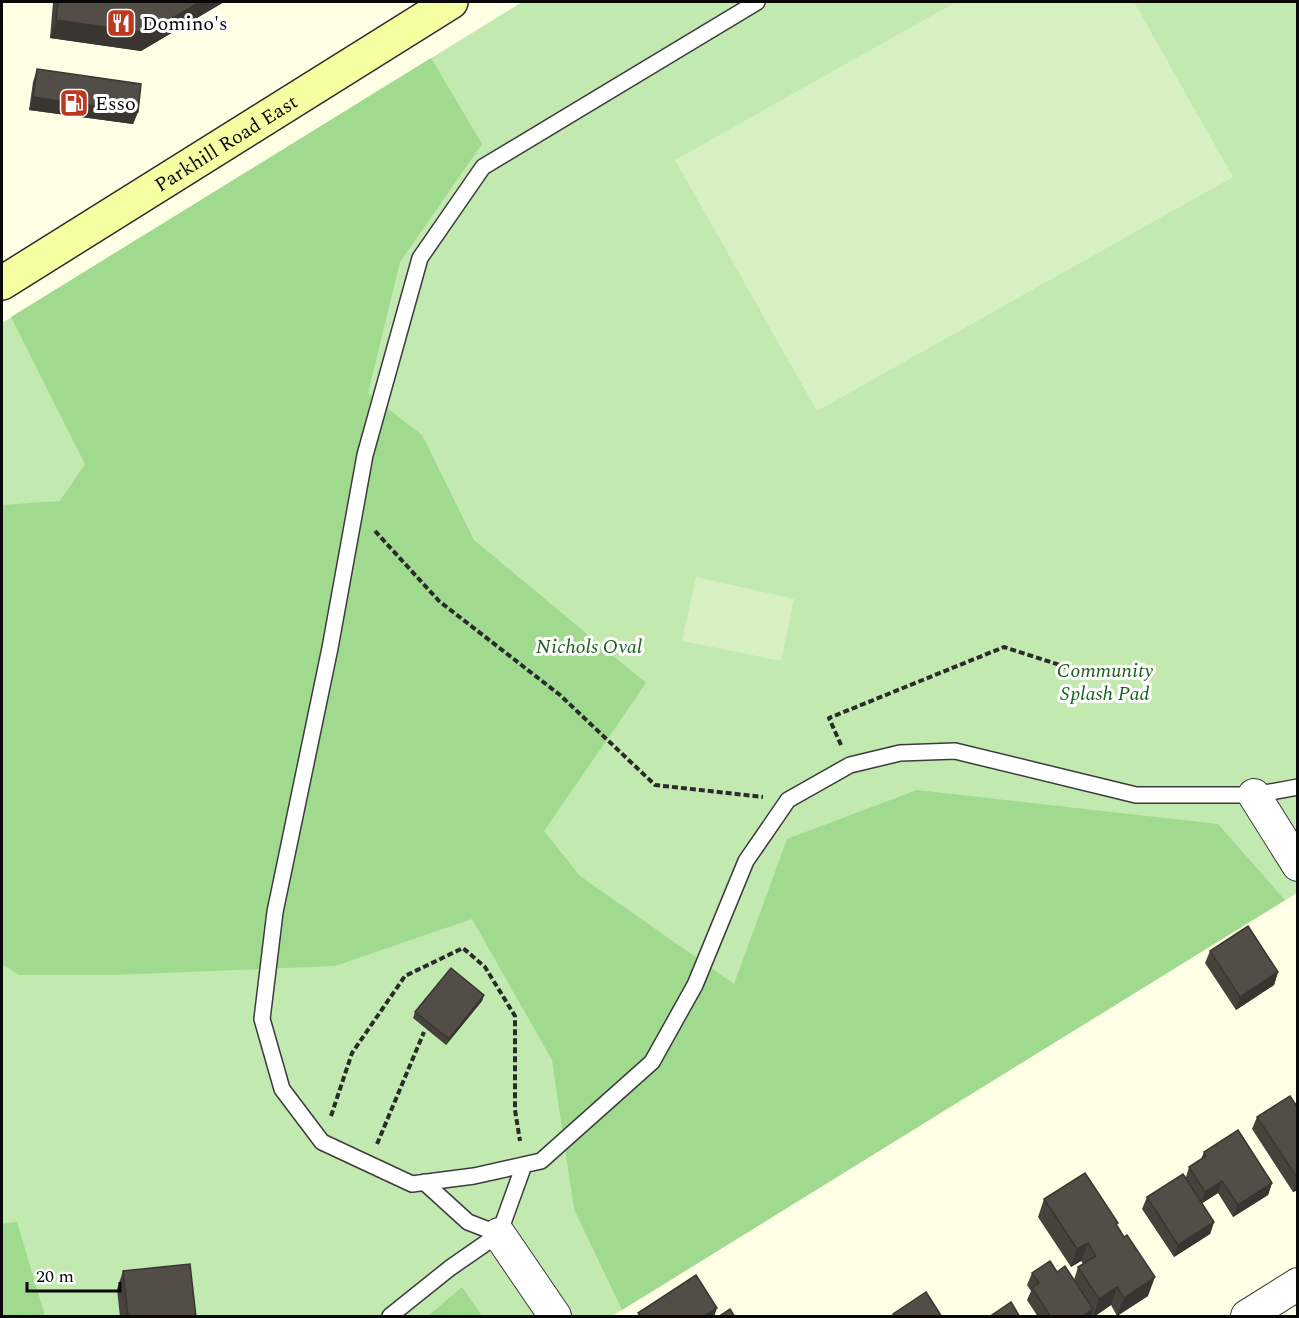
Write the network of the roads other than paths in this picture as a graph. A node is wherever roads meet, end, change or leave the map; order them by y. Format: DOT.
graph roads {
  1 [pos="451,2"];
  2 [pos="758,2"];
  3 [pos="2,283"];
  4 [pos="1298,787"];
  5 [pos="1254,795"];
  6 [pos="1298,865"];
  7 [pos="524,1165"];
  8 [pos="424,1182"];
  9 [pos="499,1234"];
  10 [pos="1298,1284"];
  11 [pos="390,1317"];
  12 [pos="555,1317"];
  13 [pos="1246,1317"];
  1 -- 3 [label="main road, Parkhill Road East"];
  2 -- 8 [label="lane"];
  4 -- 5 [label="lane"];
  5 -- 6 [label="street"];
  5 -- 7 [label="lane"];
  7 -- 8 [label="lane"];
  7 -- 9 [label="lane"];
  8 -- 9 [label="lane"];
  9 -- 11 [label="lane"];
  9 -- 12 [label="street"];
  10 -- 13 [label="street"];
}
